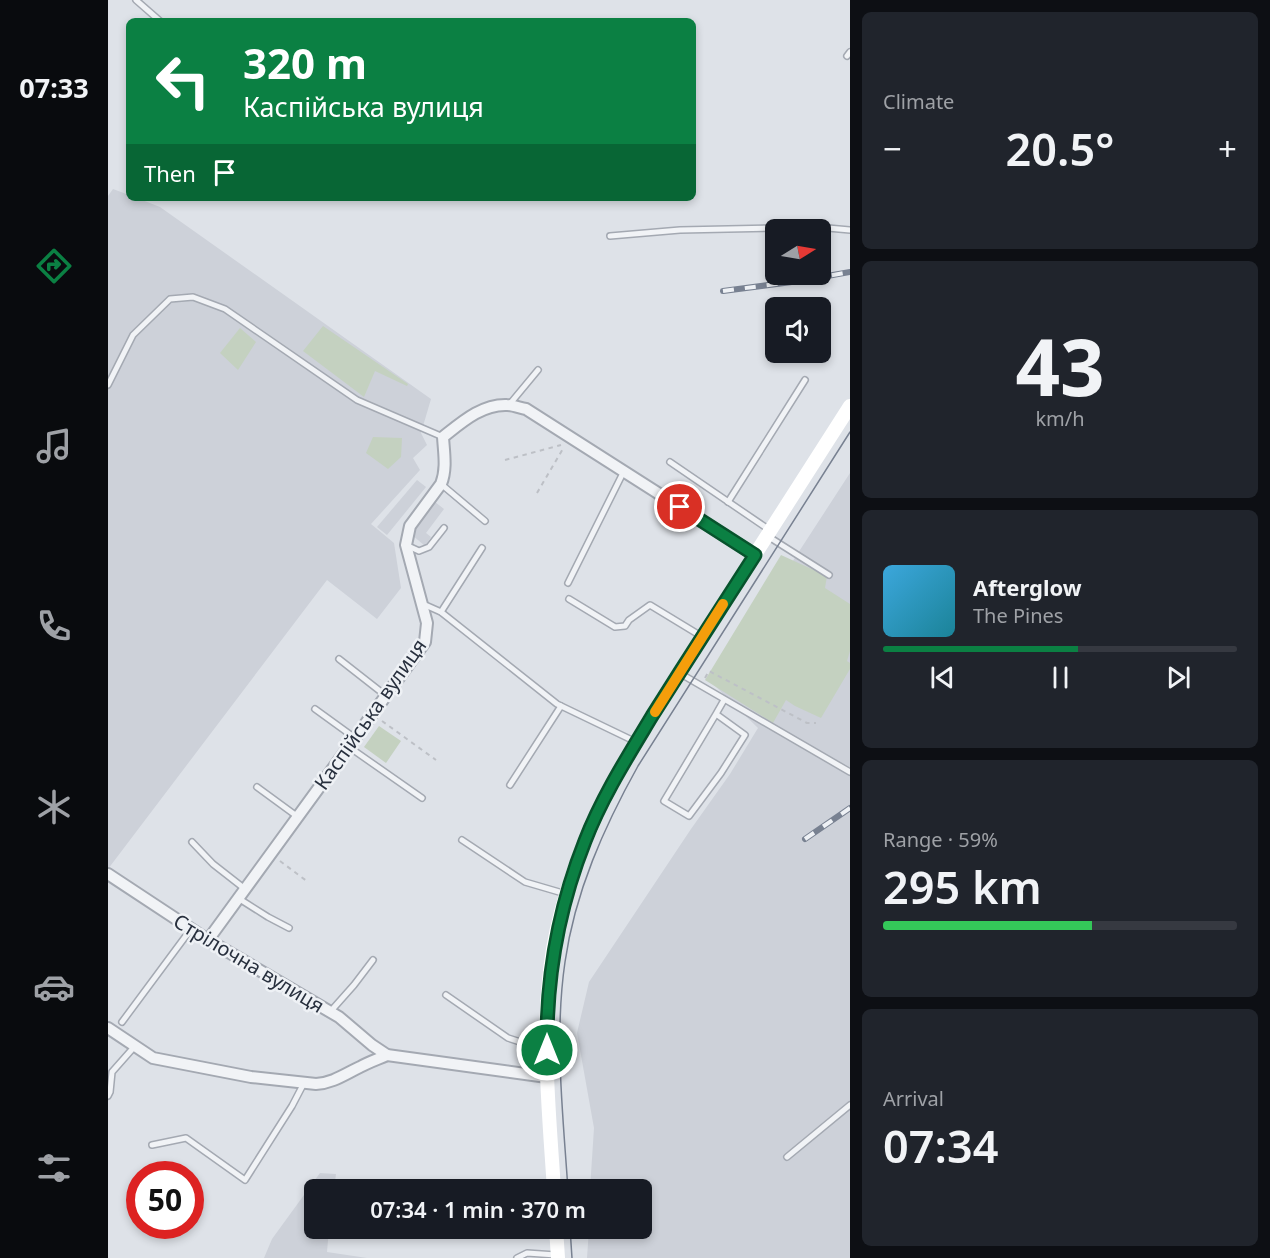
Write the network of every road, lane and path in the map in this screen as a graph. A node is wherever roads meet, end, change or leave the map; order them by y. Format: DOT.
graph roads {
  1 [pos="136,0"];
  2 [pos="157,18"];
  3 [pos="850,231"];
  4 [pos="610,236"];
  5 [pos="538,370"];
  6 [pos="805,380"];
  7 [pos="108,385"];
  8 [pos="509,405"];
  9 [pos="850,406"];
  10 [pos="443,436"];
  11 [pos="505,460"];
  12 [pos="670,462"];
  13 [pos="624,471"];
  14 [pos="441,484"];
  15 [pos="537,493"];
  16 [pos="728,502"];
  17 [pos="485,521"];
  18 [pos="444,528"];
  19 [pos="769,533"];
  20 [pos="406,545"];
  21 [pos="482,548"];
  22 [pos="755,555"];
  23 [pos="829,575"];
  24 [pos="568,583"];
  25 [pos="569,599"];
  26 [pos="423,604"];
  27 [pos="441,612"];
  28 [pos="702,637"];
  29 [pos="339,659"];
  30 [pos="679,673"];
  31 [pos="700,686"];
  32 [pos="386,696"];
  33 [pos="724,699"];
  34 [pos="561,706"];
  35 [pos="315,709"];
  36 [pos="373,714"];
  37 [pos="716,714"];
  38 [pos="816,723"];
  39 [pos="352,742"];
  40 [pos="636,742"];
  41 [pos="436,760"];
  42 [pos="850,772"];
  43 [pos="510,785"];
  44 [pos="257,787"];
  45 [pos="422,798"];
  46 [pos="298,817"];
  47 [pos="462,840"];
  48 [pos="192,842"];
  49 [pos="270,855"];
  50 [pos="108,874"];
  51 [pos="308,882"];
  52 [pos="242,893"];
  53 [pos="566,895"];
  54 [pos="289,928"];
  55 [pos="190,929"];
  56 [pos="208,940"];
  57 [pos="373,960"];
  58 [pos="446,995"];
  59 [pos="330,1012"];
  60 [pos="122,1022"];
  61 [pos="108,1028"];
  62 [pos="135,1046"];
  63 [pos="547,1050"];
  64 [pos="387,1055"];
  65 [pos="548,1077"];
  66 [pos="304,1083"];
  67 [pos="108,1096"];
  68 [pos="850,1106"];
  69 [pos="152,1145"];
  70 [pos="787,1157"];
  71 [pos="553,1179"];
  72 [pos="557,1239"];
  73 [pos="558,1256"];
  74 [pos="517,1258"];
  1 -- 2 [label="lane"];
  3 -- 4 [label="lane"];
  5 -- 8 [label="lane"];
  6 -- 16 [label="lane"];
  7 -- 10 [label="lane"];
  8 -- 10 [label="street"];
  8 -- 13 [label="street"];
  9 -- 19 [label="main road"];
  10 -- 14 [label="street"];
  11 -- 15 [label="path"];
  12 -- 16 [label="lane"];
  13 -- 22 [label="street"];
  13 -- 24 [label="lane"];
  14 -- 17 [label="lane"];
  14 -- 20 [label="street"];
  16 -- 19 [label="lane"];
  18 -- 20 [label="lane"];
  19 -- 22 [label="main road"];
  19 -- 23 [label="lane"];
  20 -- 26 [label="street, Каспійська вулиця"];
  21 -- 27 [label="lane"];
  22 -- 28 [label="main road"];
  25 -- 28 [label="lane"];
  26 -- 27 [label="lane"];
  26 -- 32 [label="street, Каспійська вулиця"];
  27 -- 34 [label="lane"];
  28 -- 30 [label="main road"];
  29 -- 32 [label="lane"];
  30 -- 31 [label="lane"];
  30 -- 40 [label="main road"];
  31 -- 33 [label="lane"];
  31 -- 38 [label="path"];
  32 -- 36 [label="street, Каспійська вулиця"];
  33 -- 37 [label="lane"];
  33 -- 42 [label="lane"];
  34 -- 40 [label="lane"];
  34 -- 43 [label="lane"];
  35 -- 39 [label="lane"];
  36 -- 39 [label="street, Каспійська вулиця"];
  36 -- 41 [label="path"];
  37 -- 37 [label="lane"];
  39 -- 45 [label="lane"];
  39 -- 46 [label="street, Каспійська вулиця"];
  40 -- 53 [label="main road"];
  44 -- 46 [label="lane"];
  46 -- 49 [label="street, Каспійська вулиця"];
  47 -- 53 [label="lane"];
  48 -- 52 [label="lane"];
  49 -- 51 [label="path"];
  49 -- 52 [label="street, Каспійська вулиця"];
  50 -- 55 [label="street, Стрілочна вулиця"];
  52 -- 54 [label="lane"];
  52 -- 56 [label="street, Каспійська вулиця"];
  53 -- 63 [label="main road"];
  55 -- 56 [label="street, Стрілочна вулиця"];
  55 -- 60 [label="lane"];
  56 -- 59 [label="street, Стрілочна вулиця"];
  57 -- 59 [label="lane"];
  58 -- 63 [label="lane"];
  59 -- 64 [label="street, Стрілочна вулиця"];
  61 -- 62 [label="street"];
  62 -- 66 [label="street"];
  62 -- 67 [label="lane"];
  63 -- 65 [label="main road"];
  64 -- 65 [label="street, Стрілочна вулиця"];
  64 -- 66 [label="street"];
  65 -- 71 [label="main road"];
  66 -- 69 [label="lane"];
  68 -- 70 [label="lane"];
  72 -- 73 [label="main road"];
  73 -- 74 [label="lane"];
}
